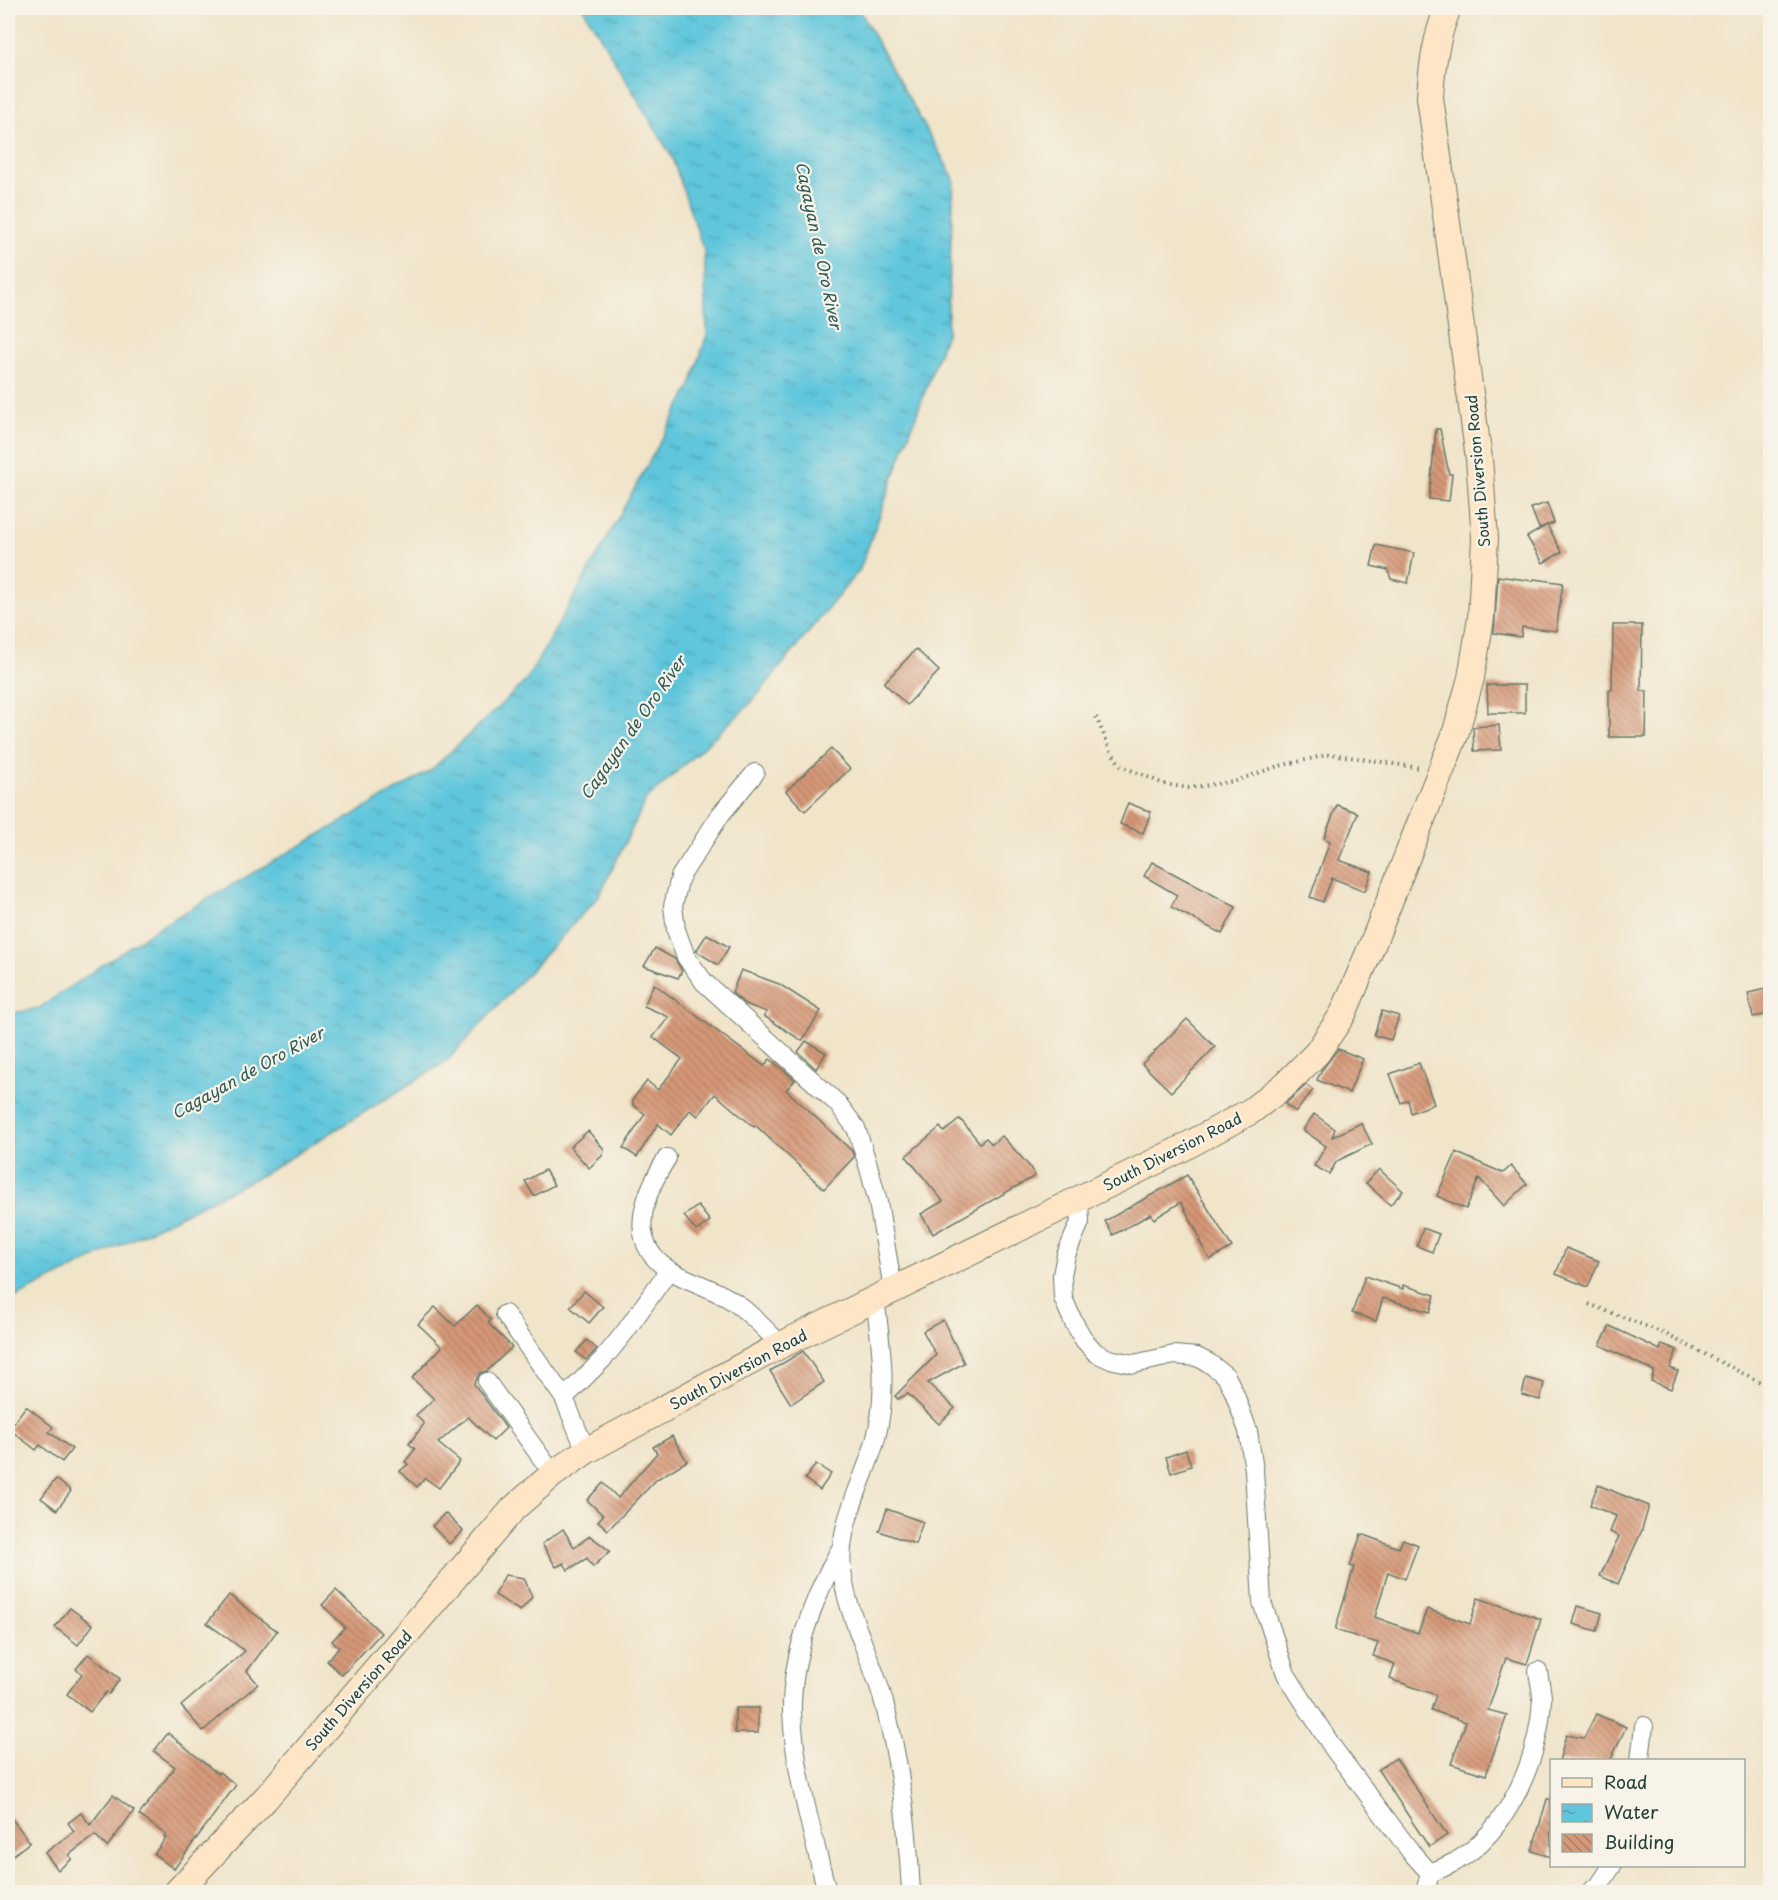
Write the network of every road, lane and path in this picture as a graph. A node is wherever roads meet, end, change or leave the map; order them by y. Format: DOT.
graph roads {
  1 [pos="1448,8"];
  2 [pos="1096,717"];
  3 [pos="1442,771"];
  4 [pos="755,773"];
  5 [pos="667,1158"];
  6 [pos="1079,1198"];
  7 [pos="669,1270"];
  8 [pos="884,1293"];
  9 [pos="1589,1304"];
  10 [pos="505,1314"];
  11 [pos="781,1345"];
  12 [pos="487,1382"];
  13 [pos="1770,1387"];
  14 [pos="564,1398"];
  15 [pos="586,1451"];
  16 [pos="553,1474"];
  17 [pos="842,1547"];
  18 [pos="1538,1671"];
  19 [pos="1644,1726"];
  20 [pos="1640,1759"];
  21 [pos="1611,1867"];
  22 [pos="1430,1873"];
  23 [pos="177,1893"];
  24 [pos="827,1893"];
  25 [pos="911,1893"];
  26 [pos="1425,1893"];
  27 [pos="1590,1893"];
  1 -- 3 [label="main road, South Diversion Road"];
  2 -- 3 [label="path"];
  3 -- 6 [label="main road, South Diversion Road"];
  4 -- 8 [label="street"];
  5 -- 7 [label="street"];
  6 -- 8 [label="main road, South Diversion Road"];
  6 -- 22 [label="street"];
  7 -- 11 [label="street"];
  7 -- 14 [label="street"];
  8 -- 11 [label="main road, South Diversion Road"];
  8 -- 17 [label="street"];
  9 -- 13 [label="path"];
  10 -- 14 [label="street"];
  11 -- 15 [label="main road, South Diversion Road"];
  12 -- 16 [label="street"];
  14 -- 15 [label="street"];
  15 -- 16 [label="main road, South Diversion Road"];
  16 -- 23 [label="main road, South Diversion Road"];
  17 -- 24 [label="street"];
  17 -- 25 [label="street"];
  18 -- 22 [label="street"];
  19 -- 20 [label="street"];
  21 -- 27 [label="street"];
  22 -- 26 [label="street"];
}
